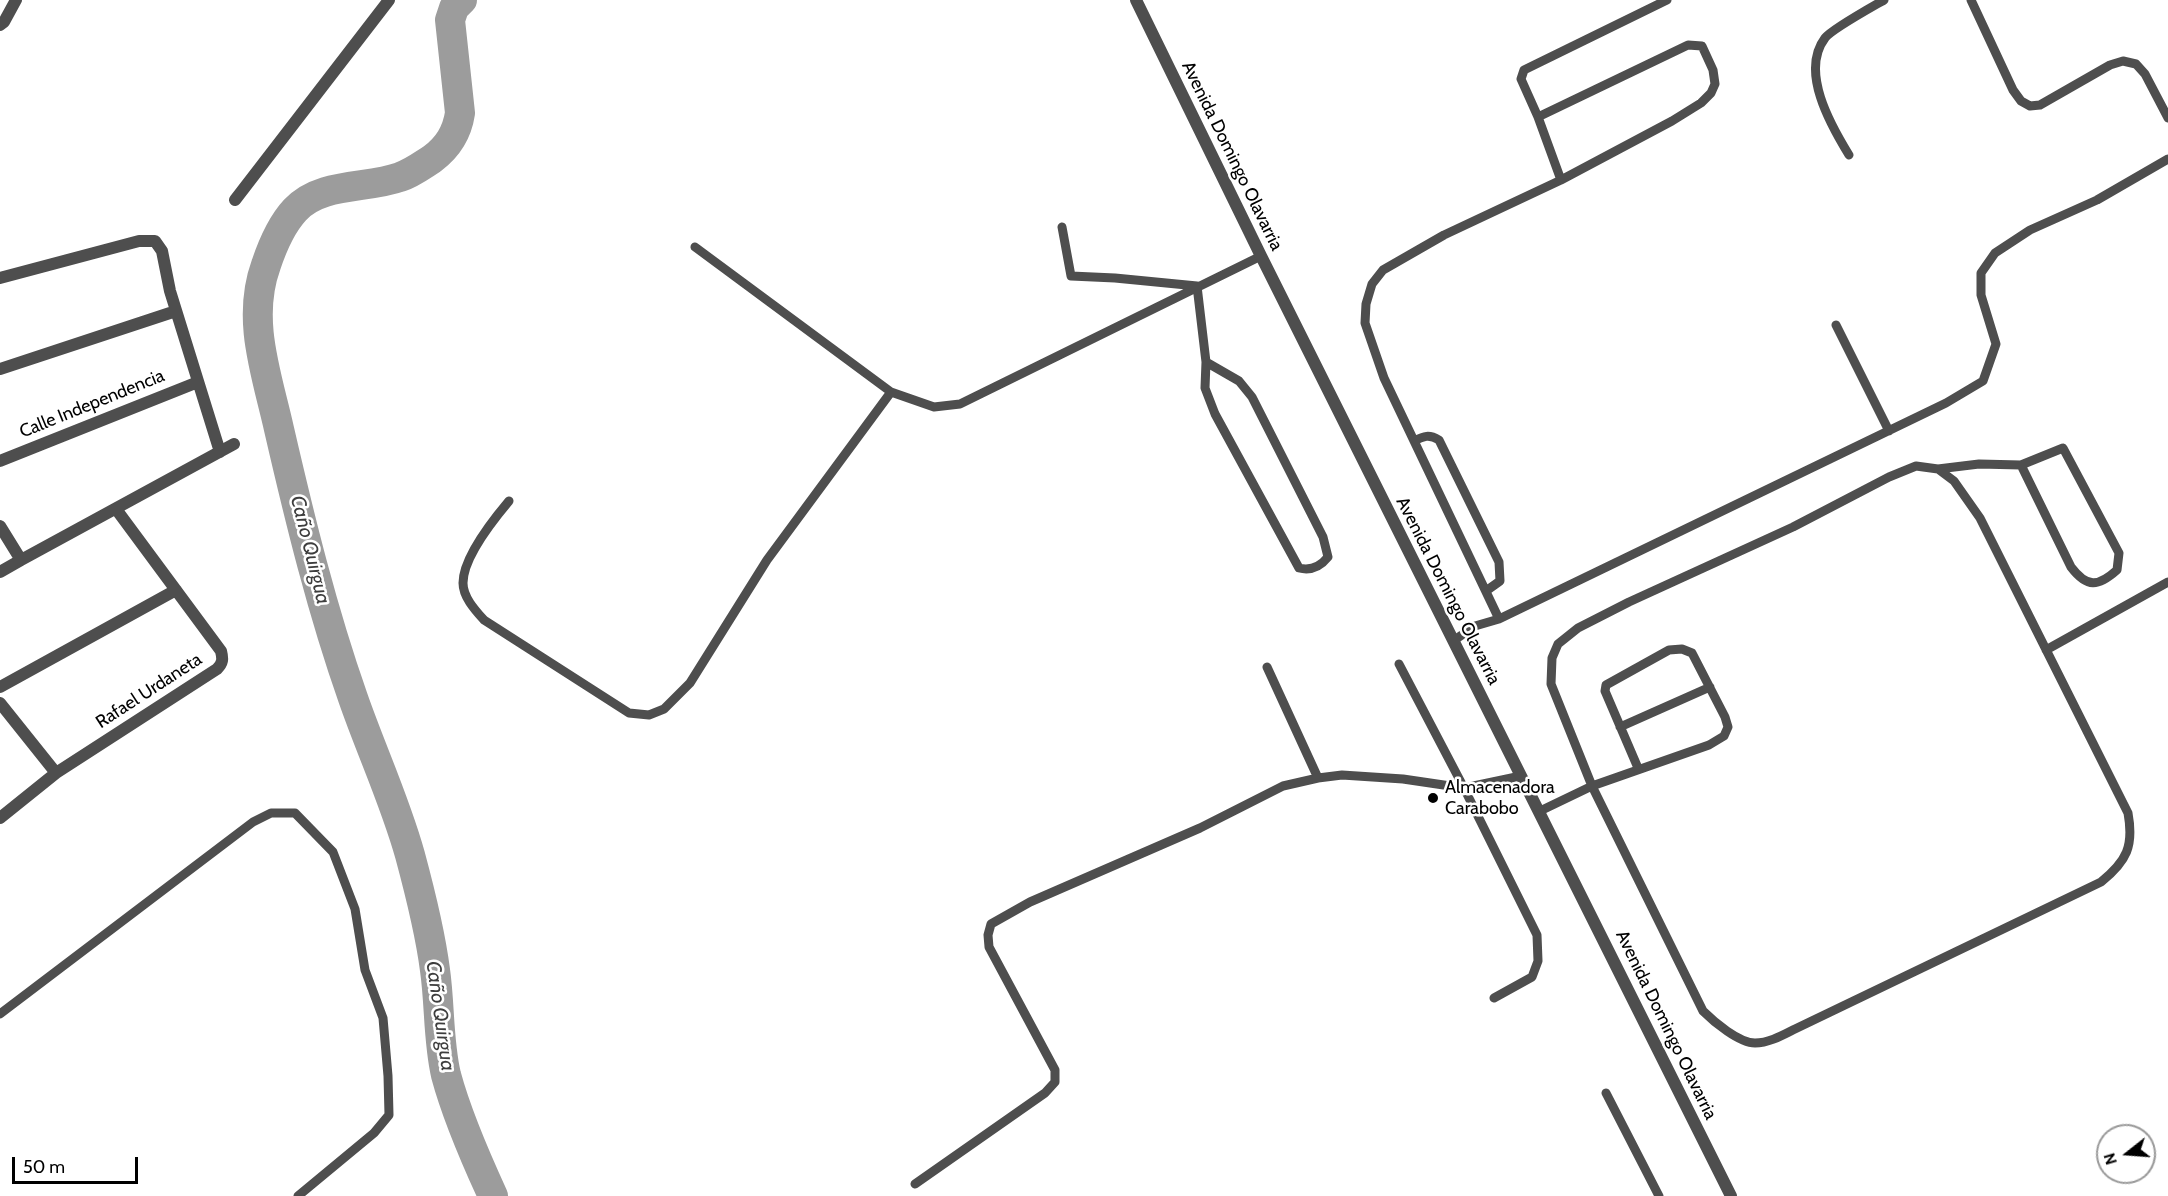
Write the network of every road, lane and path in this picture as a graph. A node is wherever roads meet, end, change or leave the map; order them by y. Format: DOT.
graph roads {
  1 [pos="16,0"];
  2 [pos="389,0"];
  3 [pos="1136,0"];
  4 [pos="1667,0"];
  5 [pos="1884,0"];
  6 [pos="1971,0"];
  7 [pos="0,25"];
  8 [pos="1538,117"];
  9 [pos="2168,118"];
  10 [pos="1849,155"];
  11 [pos="2168,159"];
  12 [pos="1561,180"];
  13 [pos="235,200"];
  14 [pos="1062,227"];
  15 [pos="695,247"];
  16 [pos="1261,256"];
  17 [pos="0,278"];
  18 [pos="1197,286"];
  19 [pos="176,311"];
  20 [pos="1836,325"];
  21 [pos="1206,362"];
  22 [pos="0,369"];
  23 [pos="198,382"];
  24 [pos="891,392"];
  25 [pos="1889,431"];
  26 [pos="1414,441"];
  27 [pos="234,444"];
  28 [pos="220,452"];
  29 [pos="0,461"];
  30 [pos="2021,465"];
  31 [pos="1938,469"];
  32 [pos="509,501"];
  33 [pos="116,509"];
  34 [pos="0,526"];
  35 [pos="21,560"];
  36 [pos="0,572"];
  37 [pos="2168,582"];
  38 [pos="176,590"];
  39 [pos="1486,591"];
  40 [pos="1499,619"];
  41 [pos="1453,641"];
  42 [pos="2046,650"];
  43 [pos="1399,664"];
  44 [pos="1267,667"];
  45 [pos="0,687"];
  46 [pos="1710,687"];
  47 [pos="0,703"];
  48 [pos="1620,727"];
  49 [pos="1638,768"];
  50 [pos="56,773"];
  51 [pos="1521,776"];
  52 [pos="1318,778"];
  53 [pos="1592,786"];
  54 [pos="1464,788"];
  55 [pos="1540,811"];
  56 [pos="0,818"];
  57 [pos="1494,998"];
  58 [pos="0,1014"];
  59 [pos="1606,1094"];
  60 [pos="915,1184"];
  61 [pos="297,1196"];
  62 [pos="1659,1196"];
  63 [pos="1731,1196"];
  1 -- 7 [label="street"];
  2 -- 13 [label="street"];
  3 -- 16 [label="street, Avenida Domingo Olavarria"];
  4 -- 8 [label="lane"];
  5 -- 10 [label="lane"];
  6 -- 9 [label="lane"];
  8 -- 12 [label="lane"];
  8 -- 12 [label="lane"];
  11 -- 25 [label="lane"];
  12 -- 26 [label="lane"];
  14 -- 18 [label="lane"];
  15 -- 24 [label="lane"];
  16 -- 18 [label="lane"];
  16 -- 41 [label="street, Avenida Domingo Olavarria"];
  17 -- 19 [label="street"];
  18 -- 21 [label="lane"];
  18 -- 24 [label="lane"];
  19 -- 22 [label="street"];
  19 -- 23 [label="street"];
  20 -- 25 [label="lane"];
  21 -- 21 [label="lane"];
  23 -- 28 [label="street"];
  23 -- 29 [label="street, Calle Independencia"];
  24 -- 32 [label="lane"];
  25 -- 40 [label="lane"];
  26 -- 39 [label="lane"];
  26 -- 39 [label="lane"];
  27 -- 28 [label="street"];
  28 -- 33 [label="street"];
  30 -- 30 [label="lane"];
  30 -- 31 [label="lane"];
  31 -- 42 [label="lane"];
  31 -- 53 [label="lane"];
  33 -- 35 [label="street"];
  33 -- 38 [label="street, Rafael Urdaneta"];
  34 -- 35 [label="street"];
  35 -- 36 [label="street"];
  37 -- 42 [label="lane"];
  38 -- 45 [label="street"];
  38 -- 50 [label="street, Rafael Urdaneta"];
  39 -- 40 [label="lane"];
  40 -- 41 [label="lane"];
  41 -- 51 [label="street, Avenida Domingo Olavarria"];
  42 -- 53 [label="lane"];
  43 -- 54 [label="lane"];
  44 -- 52 [label="lane"];
  46 -- 48 [label="lane"];
  46 -- 48 [label="lane"];
  46 -- 49 [label="lane"];
  47 -- 50 [label="street"];
  48 -- 49 [label="lane"];
  49 -- 53 [label="lane"];
  50 -- 56 [label="street, Rafael Urdaneta"];
  51 -- 54 [label="lane"];
  51 -- 55 [label="street, Avenida Domingo Olavarria"];
  52 -- 54 [label="lane"];
  52 -- 60 [label="lane"];
  53 -- 55 [label="lane"];
  54 -- 57 [label="lane"];
  55 -- 63 [label="street, Avenida Domingo Olavarria"];
  58 -- 61 [label="lane"];
  59 -- 62 [label="lane"];
}
